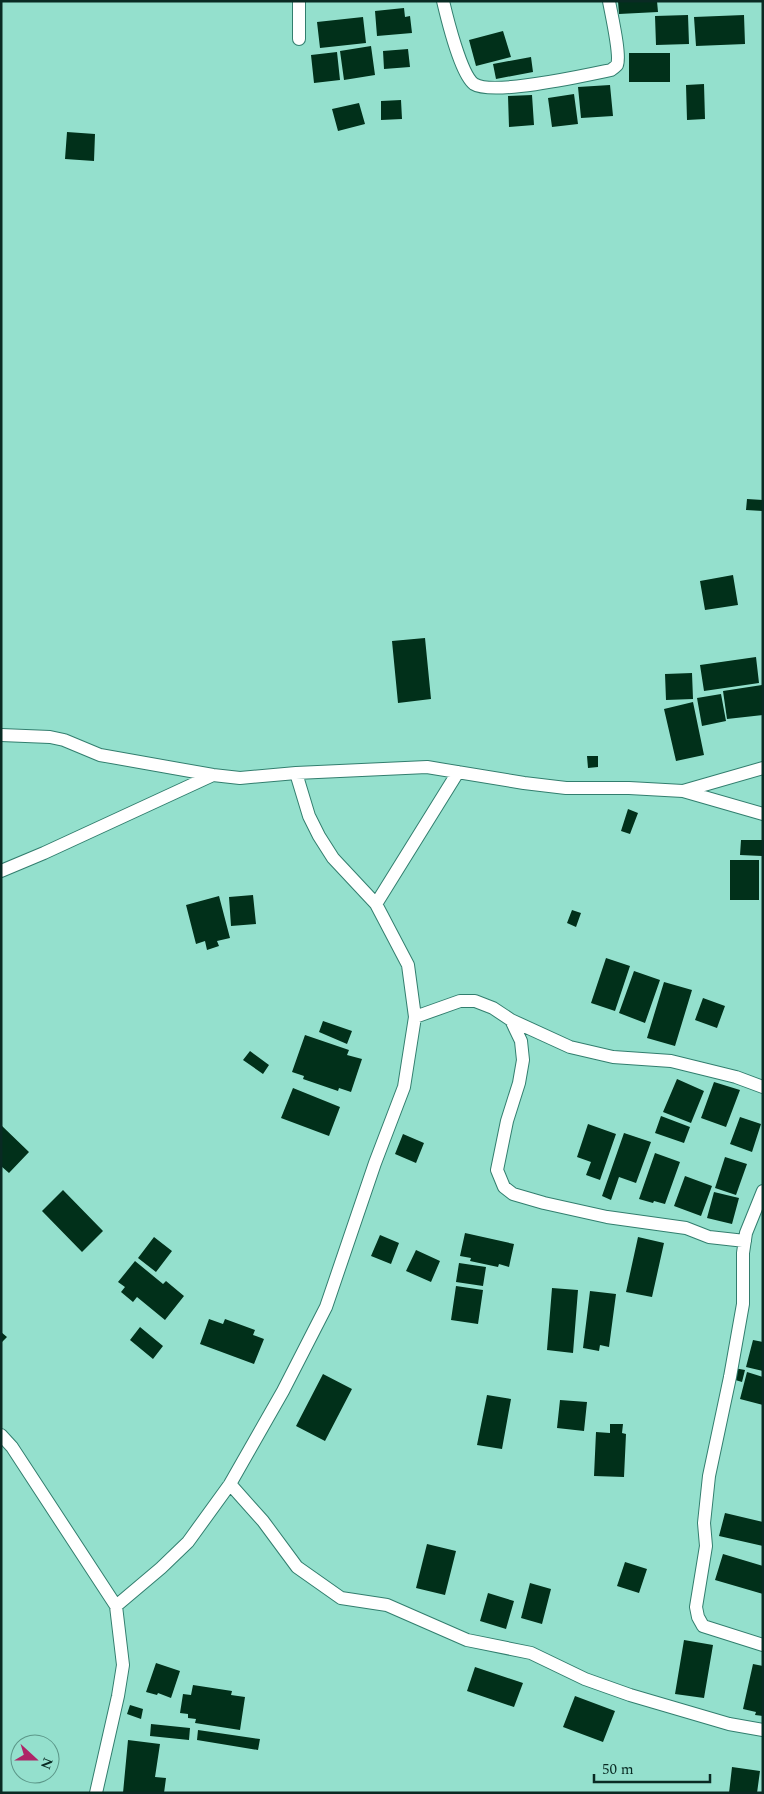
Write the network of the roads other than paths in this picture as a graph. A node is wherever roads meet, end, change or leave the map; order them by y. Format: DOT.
graph roads {
  1 [pos="299,1"];
  2 [pos="443,1"];
  3 [pos="609,1"];
  4 [pos="299,39"];
  5 [pos="1,735"];
  6 [pos="763,768"];
  7 [pos="458,772"];
  8 [pos="296,773"];
  9 [pos="213,775"];
  10 [pos="683,791"];
  11 [pos="763,814"];
  12 [pos="1,871"];
  13 [pos="376,904"];
  14 [pos="415,1017"];
  15 [pos="511,1020"];
  16 [pos="763,1087"];
  17 [pos="763,1191"];
  18 [pos="745,1241"];
  19 [pos="1,1434"];
  20 [pos="230,1484"];
  21 [pos="116,1606"];
  22 [pos="763,1645"];
  23 [pos="763,1730"];
  24 [pos="96,1793"];
  1 -- 4 [label="street"];
  2 -- 3 [label="street"];
  5 -- 9 [label="street"];
  6 -- 10 [label="street"];
  7 -- 8 [label="street"];
  7 -- 10 [label="street"];
  7 -- 13 [label="street"];
  8 -- 9 [label="street"];
  8 -- 13 [label="street"];
  9 -- 12 [label="street"];
  10 -- 11 [label="street"];
  13 -- 14 [label="street"];
  14 -- 15 [label="street"];
  14 -- 20 [label="street"];
  15 -- 16 [label="street"];
  15 -- 18 [label="street"];
  17 -- 18 [label="street"];
  18 -- 22 [label="street"];
  19 -- 21 [label="street"];
  20 -- 21 [label="street"];
  20 -- 23 [label="street"];
  21 -- 24 [label="street"];
}
